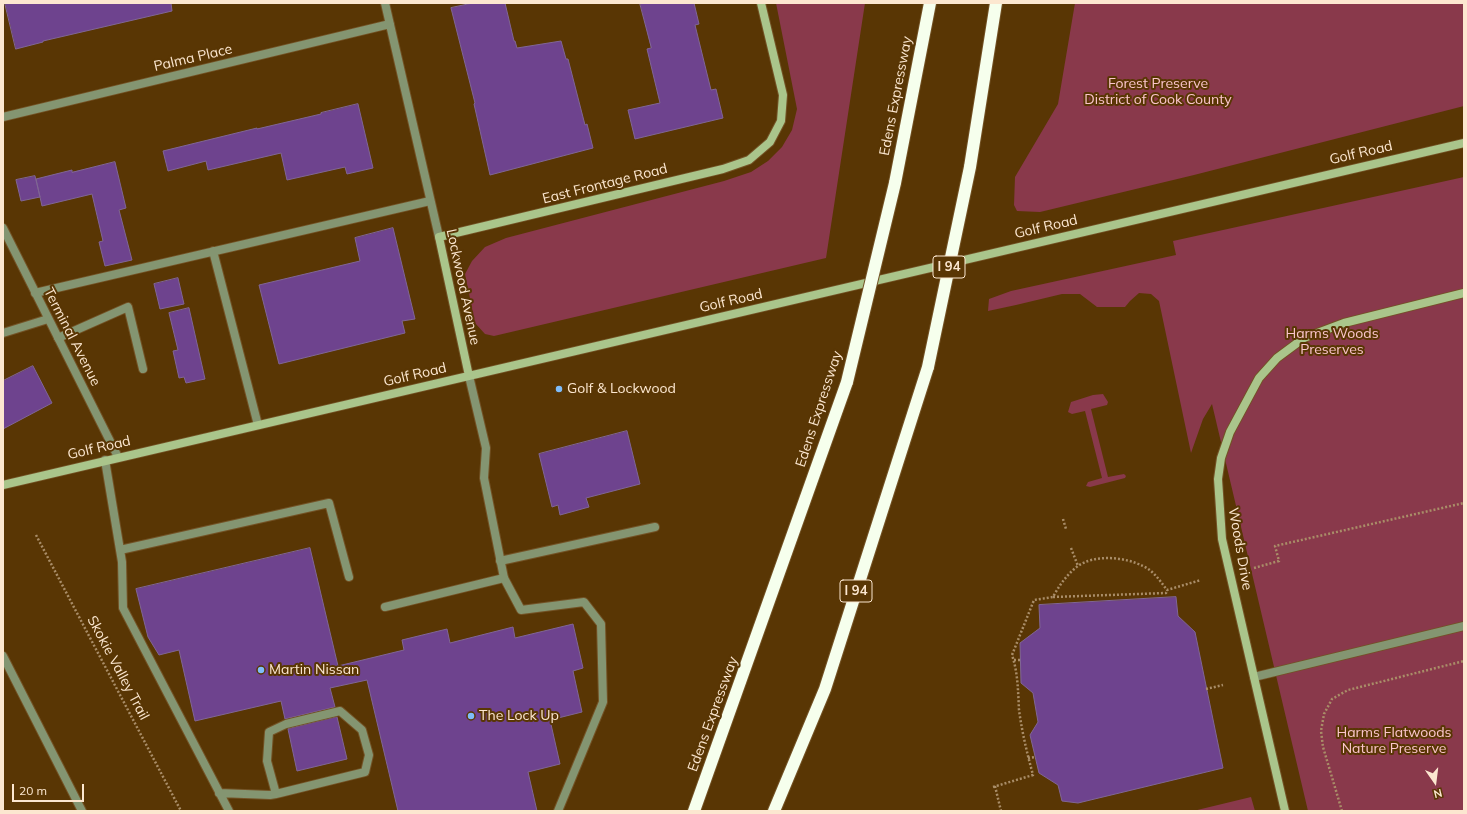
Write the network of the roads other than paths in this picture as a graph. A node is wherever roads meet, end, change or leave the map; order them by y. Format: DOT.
graph roads {
  1 [pos="385,3"];
  2 [pos="761,3"];
  3 [pos="930,3"];
  4 [pos="996,3"];
  5 [pos="390,24"];
  6 [pos="3,117"];
  7 [pos="1464,143"];
  8 [pos="430,201"];
  9 [pos="3,228"];
  10 [pos="439,237"];
  11 [pos="213,251"];
  12 [pos="35,293"];
  13 [pos="1464,293"];
  14 [pos="48,319"];
  15 [pos="3,333"];
  16 [pos="58,338"];
  17 [pos="143,369"];
  18 [pos="469,376"];
  19 [pos="258,425"];
  20 [pos="118,457"];
  21 [pos="105,460"];
  22 [pos="3,484"];
  23 [pos="655,527"];
  24 [pos="120,550"];
  25 [pos="500,560"];
  26 [pos="348,577"];
  27 [pos="504,578"];
  28 [pos="385,607"];
  29 [pos="1464,626"];
  30 [pos="3,656"];
  31 [pos="1254,677"];
  32 [pos="220,792"];
  33 [pos="276,794"];
  34 [pos="82,811"];
  35 [pos="229,811"];
  36 [pos="558,811"];
  37 [pos="694,811"];
  38 [pos="774,811"];
  39 [pos="1285,811"];
  1 -- 5 [label="street, Lockwood Avenue"];
  2 -- 10 [label="main road, East Frontage Road"];
  3 -- 37 [label="highway, Edens Expressway, bridge"];
  4 -- 38 [label="highway, I 94, bridge"];
  5 -- 6 [label="street, Palma Place"];
  5 -- 8 [label="street, Lockwood Avenue"];
  7 -- 18 [label="main road, Golf Road"];
  8 -- 10 [label="street, Lockwood Avenue"];
  8 -- 11 [label="street"];
  9 -- 12 [label="street, Terminal Avenue"];
  10 -- 18 [label="main road, Lockwood Avenue"];
  11 -- 12 [label="street"];
  11 -- 19 [label="street"];
  12 -- 14 [label="street, Terminal Avenue"];
  13 -- 31 [label="main road, Woods Drive"];
  14 -- 15 [label="street"];
  14 -- 16 [label="street, Terminal Avenue"];
  16 -- 17 [label="street"];
  16 -- 20 [label="street, Terminal Avenue"];
  18 -- 19 [label="main road, Golf Road"];
  18 -- 25 [label="street, Lockwood Avenue"];
  19 -- 20 [label="main road, Golf Road"];
  20 -- 21 [label="main road, Golf Road"];
  21 -- 22 [label="main road, Golf Road"];
  21 -- 24 [label="street"];
  23 -- 25 [label="street"];
  24 -- 26 [label="street"];
  24 -- 32 [label="street"];
  25 -- 27 [label="street, Lockwood Avenue"];
  27 -- 28 [label="street"];
  27 -- 36 [label="street, Lockwood Avenue"];
  29 -- 31 [label="street"];
  30 -- 34 [label="street"];
  31 -- 39 [label="main road, Woods Drive"];
  32 -- 33 [label="street"];
  32 -- 35 [label="street"];
  33 -- 33 [label="street"];
}
